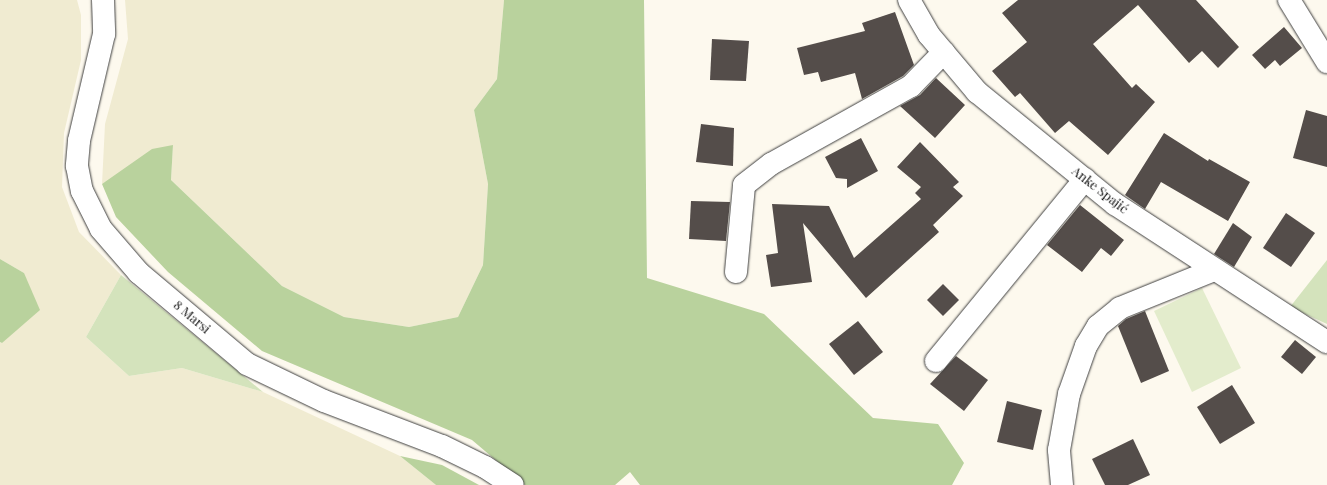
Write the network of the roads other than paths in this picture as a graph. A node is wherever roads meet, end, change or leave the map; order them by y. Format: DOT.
graph roads {
  1 [pos="103,0"];
  2 [pos="909,0"];
  3 [pos="1289,0"];
  4 [pos="944,52"];
  5 [pos="1327,62"];
  6 [pos="1085,179"];
  7 [pos="1214,270"];
  8 [pos="736,272"];
  9 [pos="1327,342"];
  10 [pos="936,360"];
  11 [pos="513,485"];
  12 [pos="1062,485"];
  1 -- 11 [label="street, 8 Marsi"];
  2 -- 4 [label="street, Anke Spajić"];
  3 -- 5 [label="street"];
  4 -- 6 [label="street, Anke Spajić"];
  4 -- 8 [label="street"];
  6 -- 7 [label="street, Anke Spajić"];
  6 -- 10 [label="street"];
  7 -- 9 [label="street, Anke Spajić"];
  7 -- 12 [label="street"];
}
